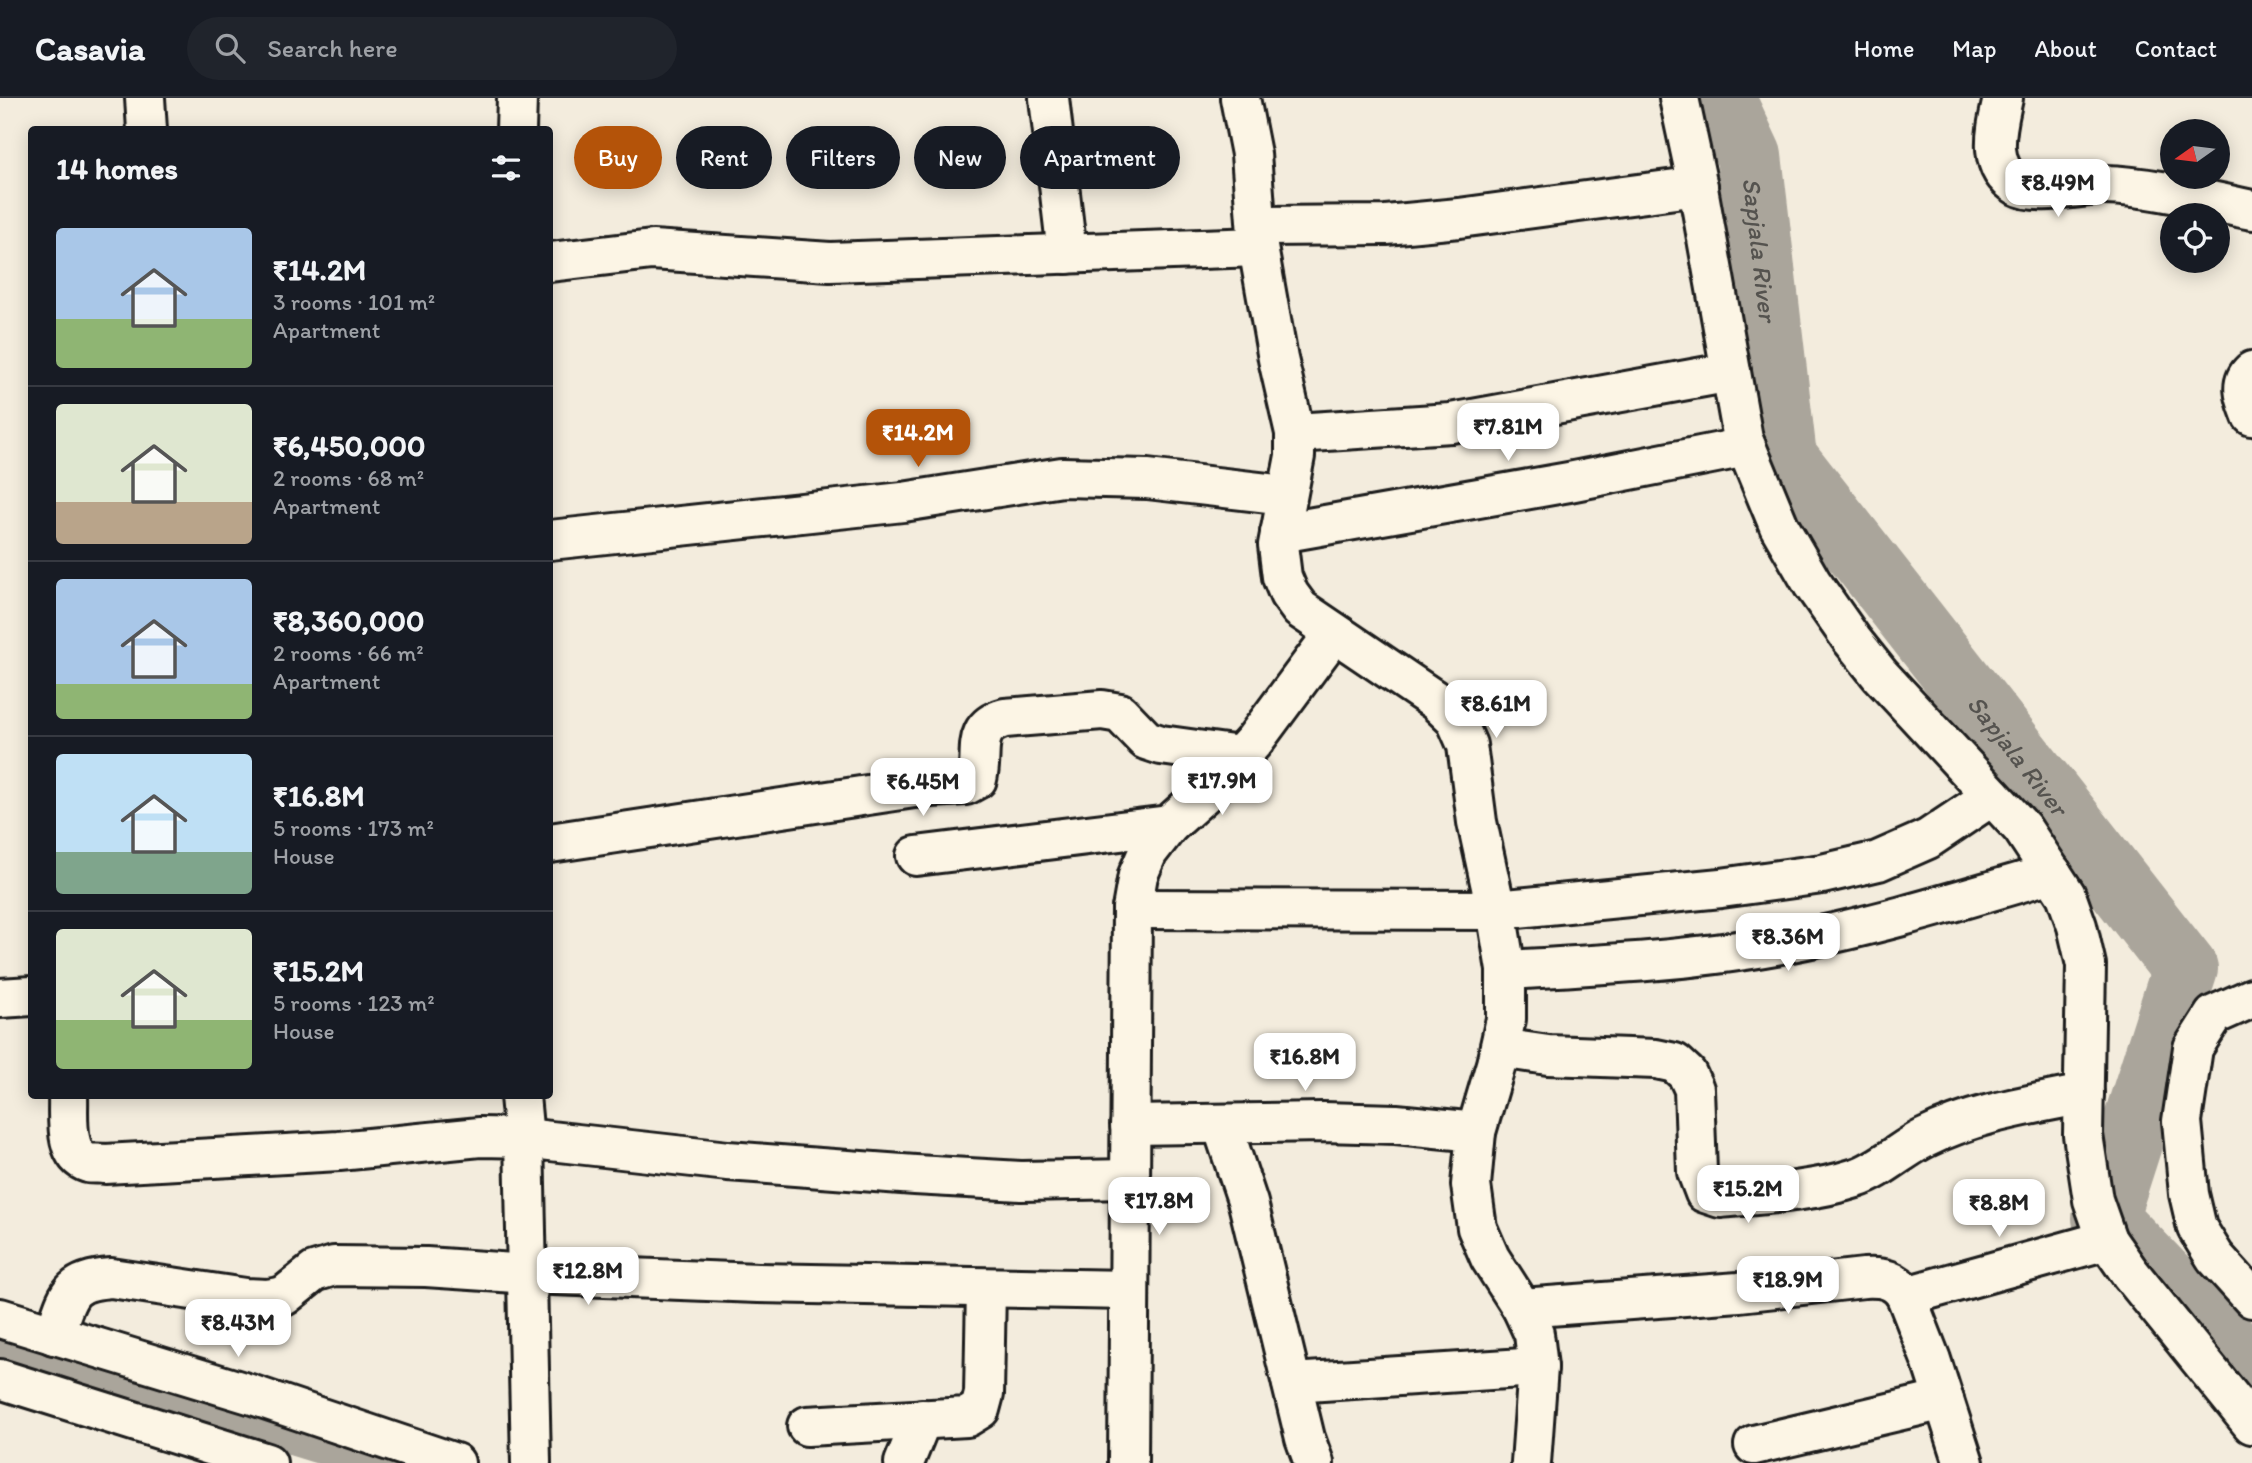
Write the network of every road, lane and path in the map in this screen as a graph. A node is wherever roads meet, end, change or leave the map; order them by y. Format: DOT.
graph roads {
  1 [pos="145,98"];
  2 [pos="517,98"];
  3 [pos="1049,98"];
  4 [pos="1240,98"];
  5 [pos="1679,98"];
  6 [pos="2003,98"];
  7 [pos="147,126"];
  8 [pos="516,126"];
  9 [pos="1698,186"];
  10 [pos="2252,210"];
  11 [pos="1257,237"];
  12 [pos="1067,254"];
  13 [pos="553,262"];
  14 [pos="2252,371"];
  15 [pos="1731,372"];
  16 [pos="2252,416"];
  17 [pos="1295,433"];
  18 [pos="1746,447"];
  19 [pos="1286,495"];
  20 [pos="1280,533"];
  21 [pos="553,540"];
  22 [pos="1334,633"];
  23 [pos="1240,756"];
  24 [pos="1992,796"];
  25 [pos="1169,825"];
  26 [pos="553,843"];
  27 [pos="916,856"];
  28 [pos="2052,873"];
  29 [pos="1132,909"];
  30 [pos="1496,910"];
  31 [pos="1506,970"];
  32 [pos="28,996"];
  33 [pos="0,998"];
  34 [pos="2252,998"];
  35 [pos="1500,1048"];
  36 [pos="2084,1094"];
  37 [pos="68,1099"];
  38 [pos="520,1099"];
  39 [pos="1130,1125"];
  40 [pos="1222,1125"];
  41 [pos="1476,1132"];
  42 [pos="524,1138"];
  43 [pos="1130,1179"];
  44 [pos="2108,1240"];
  45 [pos="528,1274"];
  46 [pos="986,1288"];
  47 [pos="1129,1290"];
  48 [pos="1906,1296"];
  49 [pos="2252,1298"];
  50 [pos="1522,1308"];
  51 [pos="0,1318"];
  52 [pos="54,1335"];
  53 [pos="1538,1367"];
  54 [pos="0,1378"];
  55 [pos="1292,1383"];
  56 [pos="1944,1400"];
  57 [pos="922,1419"];
  58 [pos="2252,1424"];
  59 [pos="807,1426"];
  60 [pos="1754,1445"];
  61 [pos="264,1462"];
  62 [pos="455,1463"];
  63 [pos="531,1463"];
  64 [pos="904,1463"];
  65 [pos="1128,1463"];
  66 [pos="1314,1463"];
  67 [pos="1531,1463"];
  68 [pos="1964,1463"];
  1 -- 7 [label="street"];
  2 -- 8 [label="street"];
  3 -- 12 [label="street"];
  4 -- 11 [label="street"];
  5 -- 9 [label="street"];
  6 -- 10 [label="street"];
  9 -- 11 [label="street"];
  9 -- 15 [label="street"];
  11 -- 12 [label="street"];
  11 -- 17 [label="street"];
  12 -- 13 [label="street"];
  14 -- 16 [label="street"];
  15 -- 17 [label="street"];
  15 -- 18 [label="street"];
  17 -- 19 [label="street"];
  18 -- 20 [label="street"];
  18 -- 24 [label="street"];
  19 -- 20 [label="street"];
  19 -- 21 [label="street"];
  20 -- 22 [label="street"];
  22 -- 23 [label="street"];
  22 -- 30 [label="street"];
  23 -- 25 [label="street"];
  23 -- 26 [label="street"];
  24 -- 28 [label="street"];
  24 -- 30 [label="street"];
  25 -- 27 [label="street"];
  25 -- 29 [label="street"];
  28 -- 31 [label="street"];
  28 -- 36 [label="street"];
  29 -- 30 [label="street"];
  29 -- 39 [label="street"];
  30 -- 31 [label="street"];
  31 -- 35 [label="street"];
  32 -- 33 [label="street"];
  34 -- 49 [label="street"];
  35 -- 36 [label="street"];
  35 -- 41 [label="street"];
  36 -- 44 [label="street"];
  37 -- 42 [label="street"];
  38 -- 42 [label="street"];
  39 -- 40 [label="street"];
  39 -- 43 [label="street"];
  40 -- 41 [label="street"];
  40 -- 55 [label="street"];
  41 -- 50 [label="street"];
  42 -- 43 [label="street"];
  42 -- 45 [label="street"];
  43 -- 47 [label="street"];
  44 -- 48 [label="street"];
  44 -- 58 [label="street"];
  45 -- 46 [label="street"];
  45 -- 52 [label="street"];
  45 -- 63 [label="street"];
  46 -- 47 [label="street"];
  46 -- 57 [label="street"];
  47 -- 65 [label="street"];
  48 -- 50 [label="street"];
  48 -- 56 [label="street"];
  50 -- 53 [label="street"];
  51 -- 52 [label="street"];
  52 -- 62 [label="street"];
  53 -- 55 [label="street"];
  53 -- 67 [label="street"];
  54 -- 61 [label="street"];
  55 -- 66 [label="street"];
  56 -- 60 [label="street"];
  56 -- 68 [label="street"];
  57 -- 59 [label="street"];
  57 -- 64 [label="street"];
}
